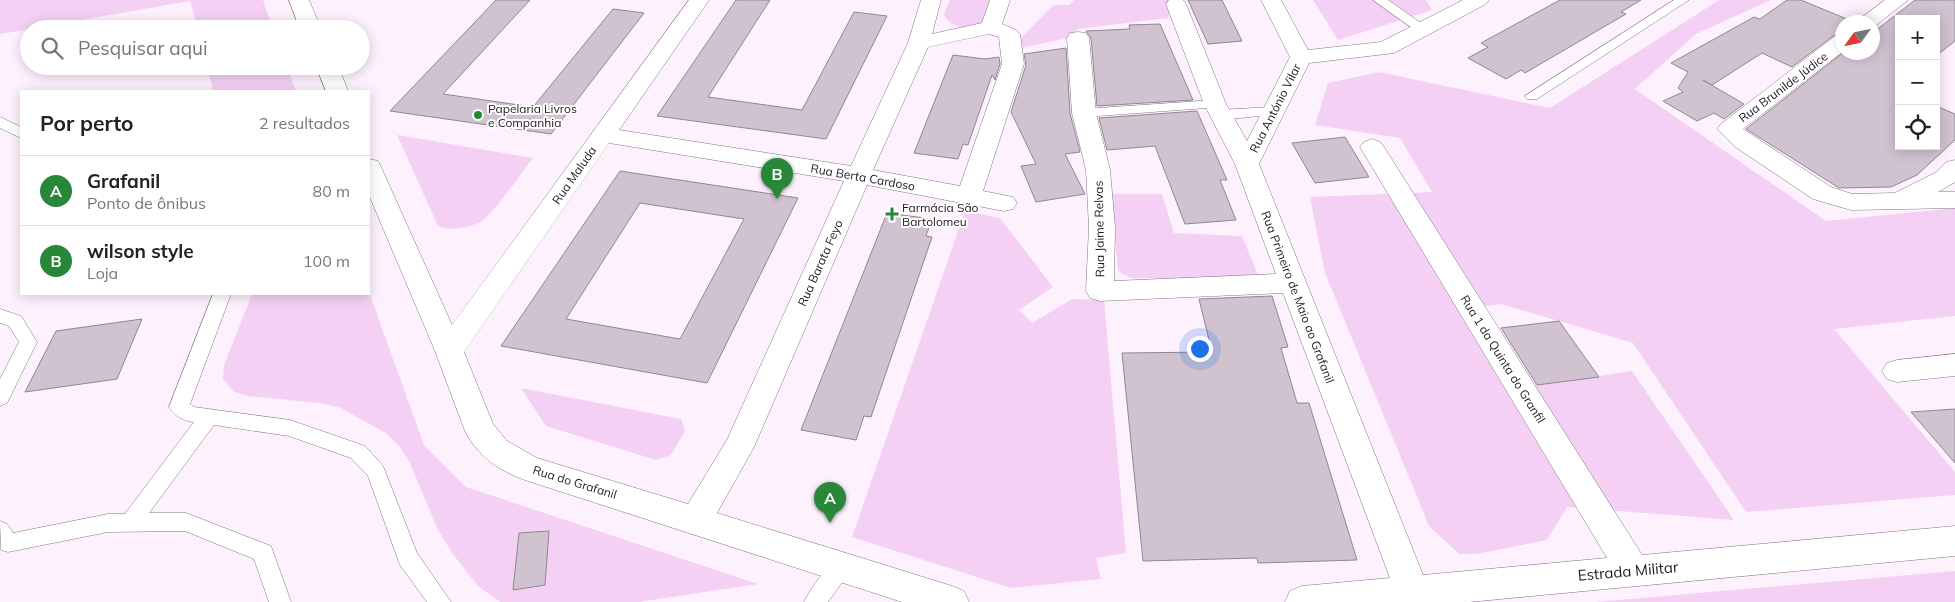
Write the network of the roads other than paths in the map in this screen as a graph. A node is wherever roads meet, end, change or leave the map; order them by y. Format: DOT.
graph roads {
  1 [pos="299,0"];
  2 [pos="700,0"];
  3 [pos="931,0"];
  4 [pos="1000,0"];
  5 [pos="1272,0"];
  6 [pos="1379,0"];
  7 [pos="1479,0"];
  8 [pos="1683,0"];
  9 [pos="1898,0"];
  10 [pos="1176,4"];
  11 [pos="1878,15"];
  12 [pos="307,20"];
  13 [pos="991,27"];
  14 [pos="1424,30"];
  15 [pos="1078,38"];
  16 [pos="919,43"];
  17 [pos="1835,47"];
  18 [pos="1301,57"];
  19 [pos="331,75"];
  20 [pos="337,90"];
  21 [pos="1532,96"];
  22 [pos="1218,109"];
  23 [pos="1274,111"];
  24 [pos="1084,113"];
  25 [pos="0,122"];
  26 [pos="20,132"];
  27 [pos="603,135"];
  28 [pos="1372,147"];
  29 [pos="1247,164"];
  30 [pos="1955,168"];
  31 [pos="370,169"];
  32 [pos="859,177"];
  33 [pos="969,196"];
  34 [pos="1955,200"];
  35 [pos="1899,201"];
  36 [pos="1004,203"];
  37 [pos="1292,283"];
  38 [pos="222,295"];
  39 [pos="0,316"];
  40 [pos="449,351"];
  41 [pos="1955,365"];
  42 [pos="1897,371"];
  43 [pos="0,398"];
  44 [pos="209,417"];
  45 [pos="696,520"];
  46 [pos="130,523"];
  47 [pos="0,530"];
  48 [pos="1955,542"];
  49 [pos="842,566"];
  50 [pos="1634,571"];
  51 [pos="1413,592"];
  52 [pos="1348,600"];
  53 [pos="280,602"];
  54 [pos="440,602"];
  55 [pos="815,602"];
  56 [pos="952,602"];
  57 [pos="1302,602"];
  1 -- 12 [label="street"];
  2 -- 27 [label="street, Rua Maluda"];
  3 -- 16 [label="street, Rua Barata Feyo"];
  4 -- 13 [label="street"];
  5 -- 18 [label="street, Rua António Vilar"];
  6 -- 14 [label="lane"];
  7 -- 14 [label="street"];
  8 -- 21 [label="lane"];
  9 -- 11 [label="street"];
  10 -- 22 [label="street, Rua Primeiro de Maio ao Grafanil"];
  13 -- 16 [label="street"];
  13 -- 33 [label="street"];
  14 -- 18 [label="street"];
  15 -- 24 [label="street, Rua Jaime Relvas"];
  16 -- 32 [label="street, Rua Barata Feyo"];
  17 -- 35 [label="street, Rua Brunilde Júdice"];
  18 -- 23 [label="street, Rua António Vilar"];
  19 -- 20 [label="street"];
  22 -- 23 [label="lane"];
  22 -- 24 [label="lane"];
  22 -- 29 [label="street, Rua Primeiro de Maio ao Grafanil"];
  23 -- 29 [label="street, Rua António Vilar"];
  24 -- 37 [label="street, Rua Jaime Relvas"];
  25 -- 26 [label="lane"];
  27 -- 32 [label="street, Rua Berta Cardoso"];
  27 -- 40 [label="street, Rua Maluda"];
  28 -- 50 [label="street, Rua 1 da Quinta do Granfil"];
  29 -- 37 [label="street, Rua Primeiro de Maio ao Grafanil"];
  30 -- 35 [label="street"];
  31 -- 40 [label="street, Rua do Grafanil"];
  32 -- 33 [label="street, Rua Berta Cardoso"];
  32 -- 45 [label="street, Rua Barata Feyo"];
  33 -- 36 [label="street, Rua Berta Cardoso"];
  34 -- 35 [label="street, Rua Brunilde Júdice"];
  37 -- 51 [label="street, Rua Primeiro de Maio ao Grafanil"];
  38 -- 44 [label="lane"];
  39 -- 43 [label="lane"];
  40 -- 45 [label="street, Rua do Grafanil"];
  41 -- 42 [label="street"];
  44 -- 46 [label="lane"];
  44 -- 54 [label="lane"];
  45 -- 49 [label="street, Rua do Grafanil"];
  46 -- 47 [label="lane"];
  46 -- 53 [label="lane"];
  48 -- 50 [label="street, Estrada Militar"];
  49 -- 55 [label="lane"];
  49 -- 56 [label="street, Rua do Grafanil"];
  50 -- 51 [label="street, Estrada Militar"];
  51 -- 52 [label="street, Estrada Militar"];
  52 -- 57 [label="street, Estrada Militar"];
}
